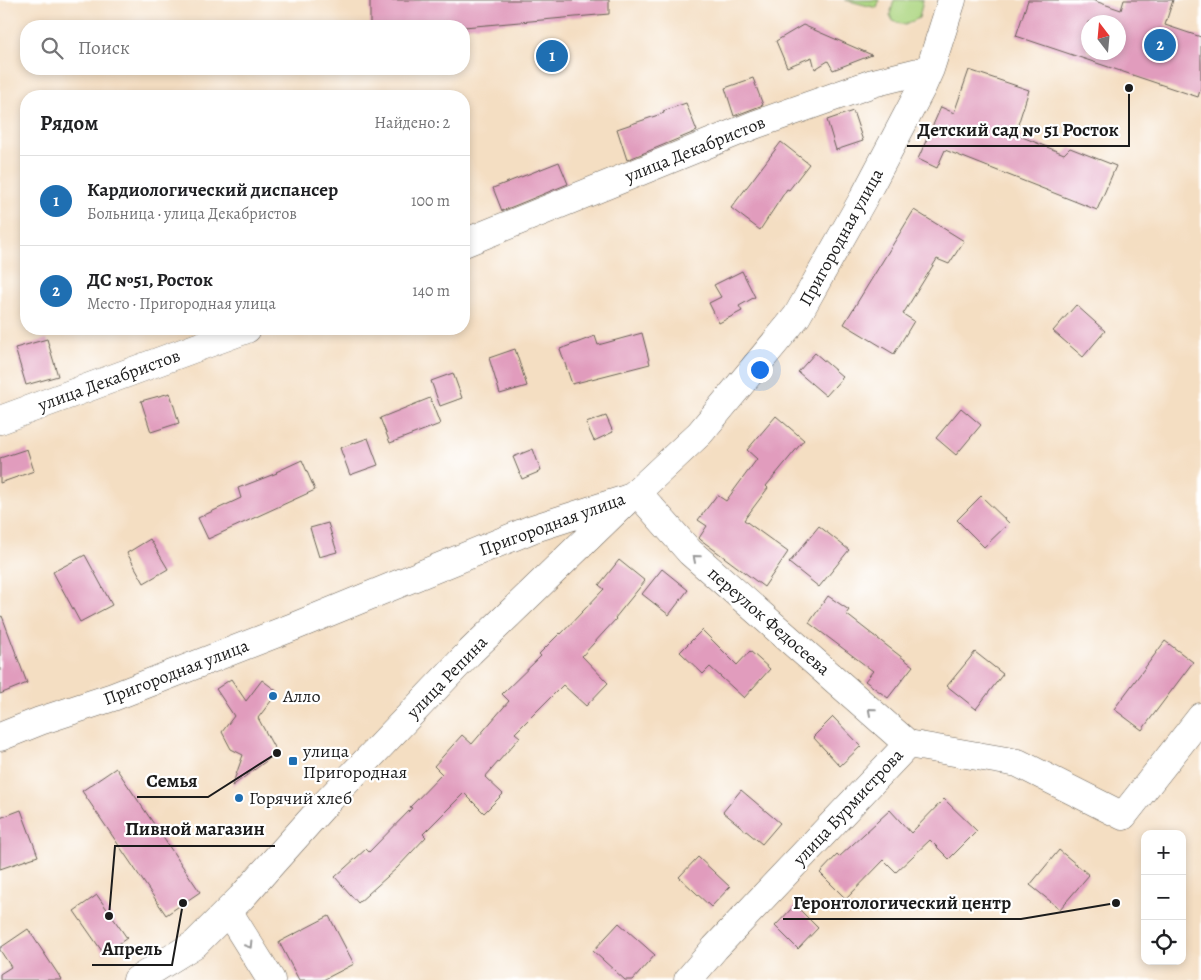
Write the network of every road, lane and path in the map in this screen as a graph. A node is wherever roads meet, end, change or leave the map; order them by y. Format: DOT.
graph roads {
  1 [pos="952,0"];
  2 [pos="930,69"];
  3 [pos="470,241"];
  4 [pos="231,335"];
  5 [pos="0,420"];
  6 [pos="633,495"];
  7 [pos="1201,717"];
  8 [pos="0,738"];
  9 [pos="908,744"];
  10 [pos="228,910"];
  11 [pos="137,980"];
  12 [pos="271,980"];
  13 [pos="688,980"];
  1 -- 2 [label="street, Пригородная улица"];
  2 -- 3 [label="street, улица Декабристов"];
  2 -- 6 [label="street, Пригородная улица"];
  4 -- 5 [label="street, улица Декабристов"];
  6 -- 8 [label="street, Пригородная улица"];
  9 -- 6 [label="street, переулок Федосеева, one-way"];
  6 -- 10 [label="street, улица Репина"];
  7 -- 9 [label="street"];
  9 -- 13 [label="street, улица Бурмистрова"];
  10 -- 11 [label="street, улица Репина"];
  10 -- 12 [label="street, one-way"];
}
